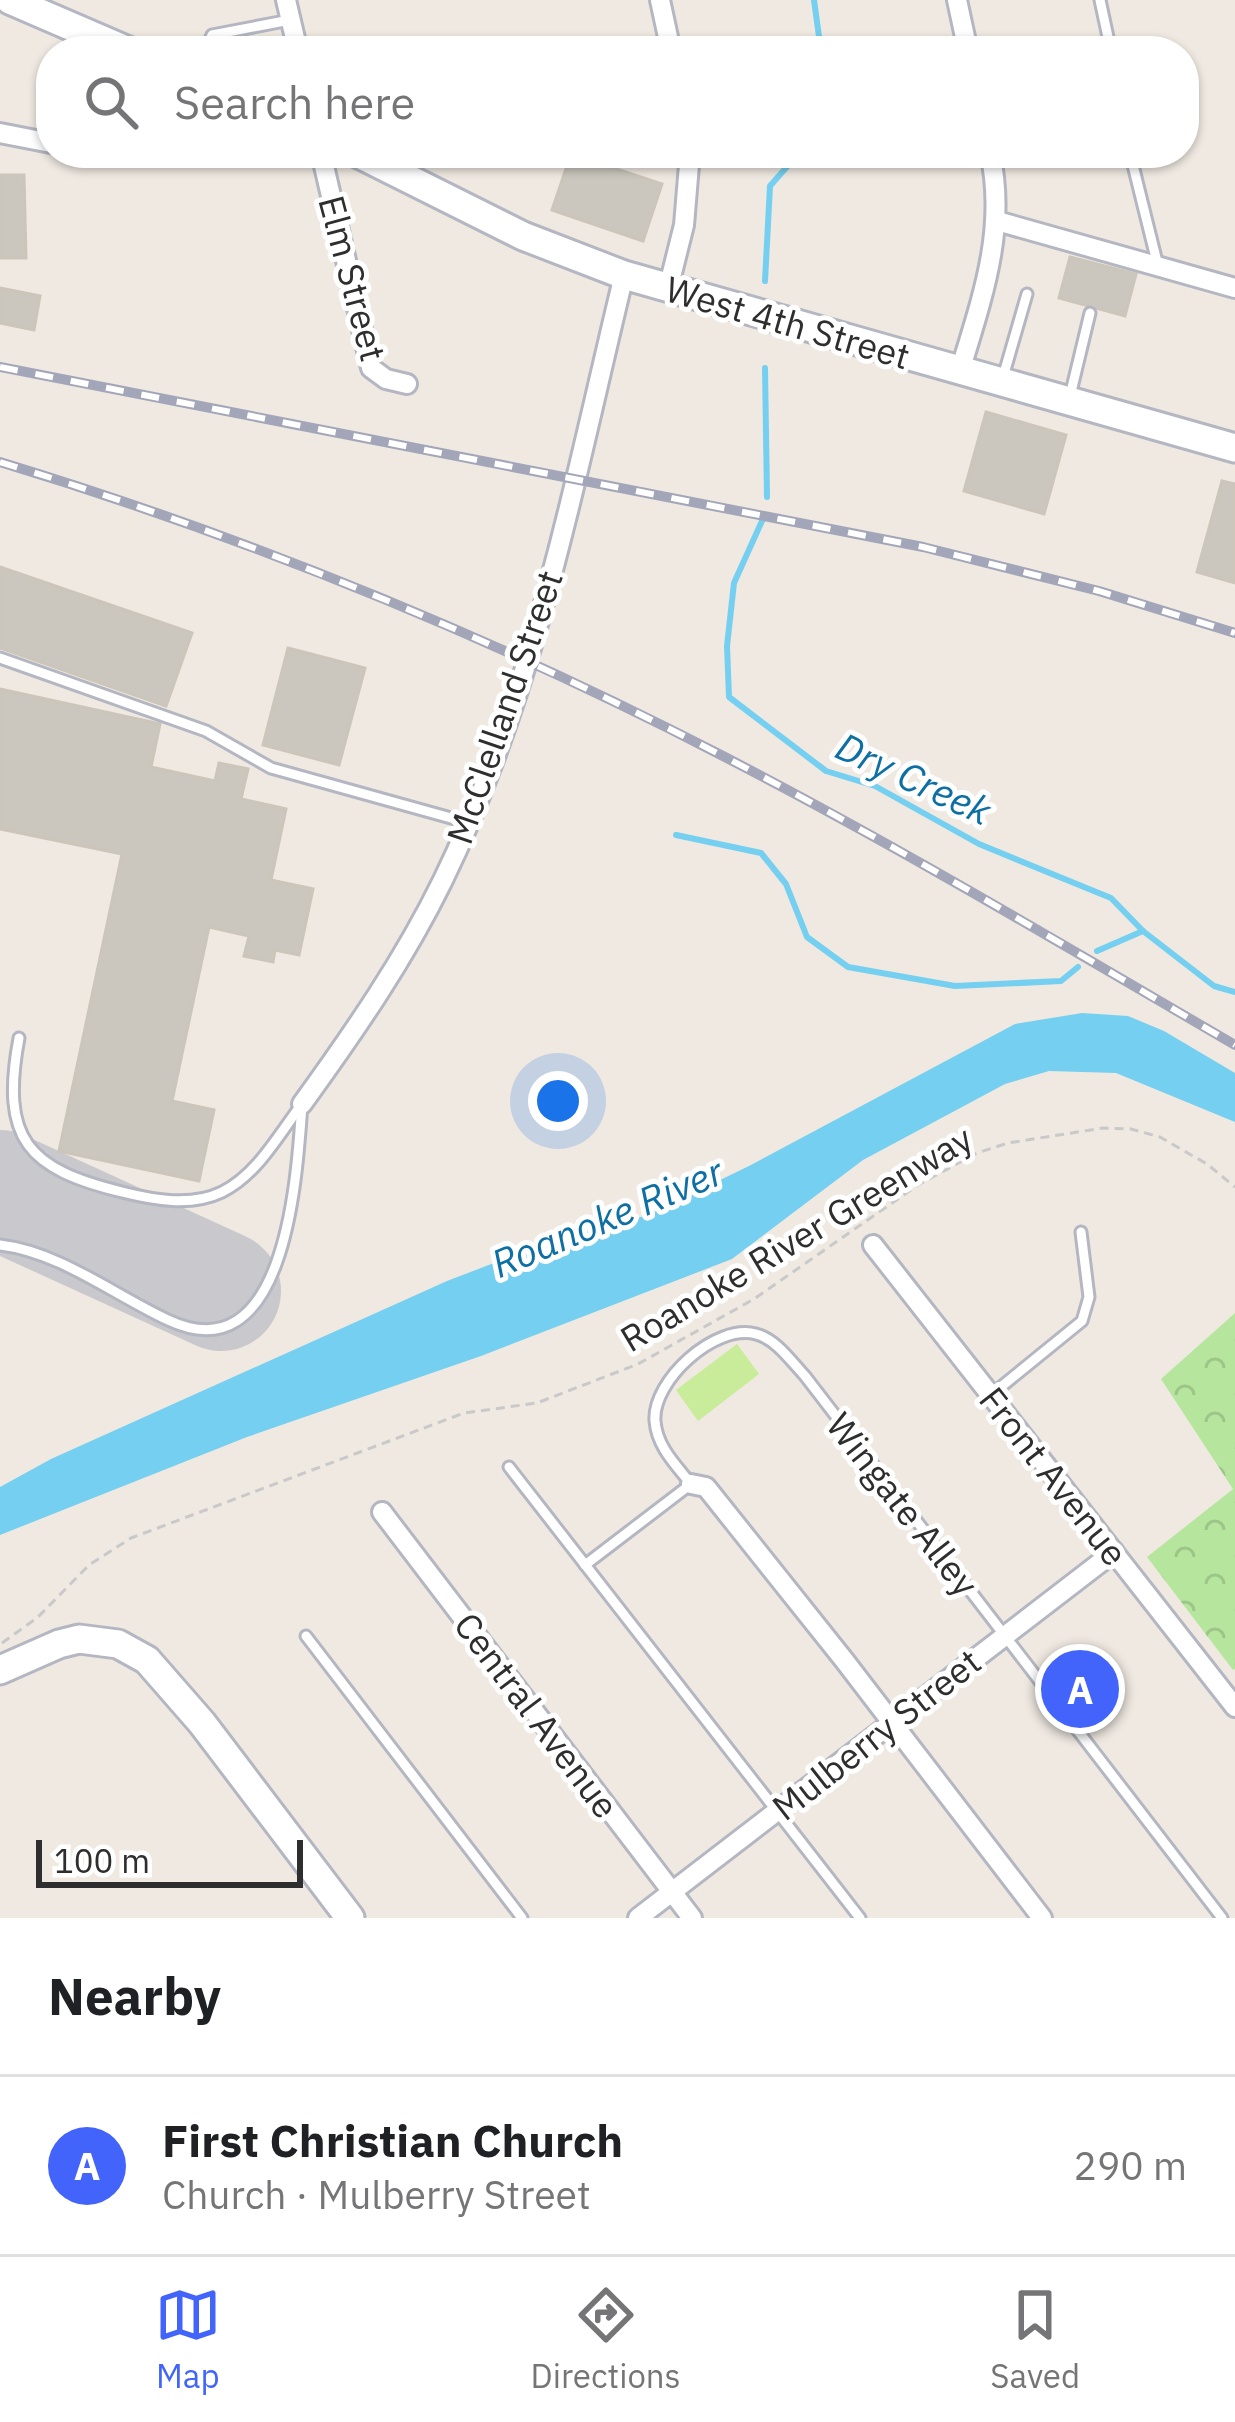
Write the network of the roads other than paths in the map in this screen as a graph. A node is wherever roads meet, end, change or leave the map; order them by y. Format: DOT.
graph roads {
  1 [pos="10,0"];
  2 [pos="660,0"];
  3 [pos="957,0"];
  4 [pos="1100,0"];
  5 [pos="289,10"];
  6 [pos="93,36"];
  7 [pos="212,36"];
  8 [pos="668,36"];
  9 [pos="965,36"];
  10 [pos="1108,36"];
  11 [pos="0,133"];
  12 [pos="36,139"];
  13 [pos="324,168"];
  14 [pos="387,168"];
  15 [pos="690,168"];
  16 [pos="992,168"];
  17 [pos="1134,168"];
  18 [pos="997,221"];
  19 [pos="1158,266"];
  20 [pos="625,275"];
  21 [pos="1235,288"];
  22 [pos="668,289"];
  23 [pos="1027,295"];
  24 [pos="1090,313"];
  25 [pos="960,370"];
  26 [pos="1002,382"];
  27 [pos="407,384"];
  28 [pos="1069,401"];
  29 [pos="1235,448"];
  30 [pos="0,658"];
  31 [pos="469,823"];
  32 [pos="19,1038"];
  33 [pos="302,1104"];
  34 [pos="1081,1232"];
  35 [pos="0,1245"];
  36 [pos="873,1245"];
  37 [pos="991,1395"];
  38 [pos="509,1467"];
  39 [pos="691,1484"];
  40 [pos="382,1512"];
  41 [pos="1114,1552"];
  42 [pos="585,1565"];
  43 [pos="1004,1635"];
  44 [pos="305,1636"];
  45 [pos="0,1670"];
  46 [pos="1235,1707"];
  47 [pos="892,1722"];
  48 [pos="778,1810"];
  49 [pos="672,1892"];
  50 [pos="350,1918"];
  51 [pos="521,1918"];
  52 [pos="638,1918"];
  53 [pos="692,1918"];
  54 [pos="860,1918"];
  55 [pos="1042,1918"];
  56 [pos="1222,1918"];
  1 -- 6 [label="main road"];
  2 -- 8 [label="street"];
  3 -- 9 [label="street"];
  4 -- 10 [label="lane"];
  5 -- 7 [label="lane"];
  11 -- 12 [label="street"];
  13 -- 27 [label="street, Elm Street"];
  14 -- 20 [label="main road, West 4th Street"];
  15 -- 22 [label="street"];
  16 -- 18 [label="street"];
  17 -- 19 [label="lane"];
  18 -- 19 [label="street"];
  18 -- 25 [label="street"];
  19 -- 21 [label="street"];
  20 -- 22 [label="main road, West 4th Street"];
  20 -- 31 [label="street, McClelland Street"];
  22 -- 25 [label="main road, West 4th Street"];
  23 -- 26 [label="lane"];
  24 -- 28 [label="lane"];
  25 -- 26 [label="main road, West 4th Street"];
  26 -- 28 [label="main road, West 4th Street"];
  28 -- 29 [label="main road, West 4th Street"];
  30 -- 31 [label="lane"];
  31 -- 33 [label="street, McClelland Street"];
  32 -- 33 [label="lane"];
  33 -- 35 [label="lane"];
  34 -- 37 [label="lane"];
  36 -- 37 [label="street, Front Avenue"];
  37 -- 41 [label="street, Front Avenue"];
  38 -- 42 [label="lane"];
  39 -- 42 [label="lane"];
  39 -- 43 [label="lane, Wingate Alley"];
  39 -- 47 [label="street"];
  40 -- 49 [label="street, Central Avenue"];
  41 -- 43 [label="street, Mulberry Street"];
  41 -- 46 [label="street, Front Avenue"];
  42 -- 48 [label="lane"];
  43 -- 47 [label="street, Mulberry Street"];
  43 -- 56 [label="lane, Wingate Alley"];
  44 -- 51 [label="lane"];
  45 -- 50 [label="main road"];
  47 -- 48 [label="street, Mulberry Street"];
  47 -- 55 [label="street"];
  48 -- 49 [label="street, Mulberry Street"];
  48 -- 54 [label="lane"];
  49 -- 52 [label="street, Mulberry Street"];
  49 -- 53 [label="street, Central Avenue"];
}
